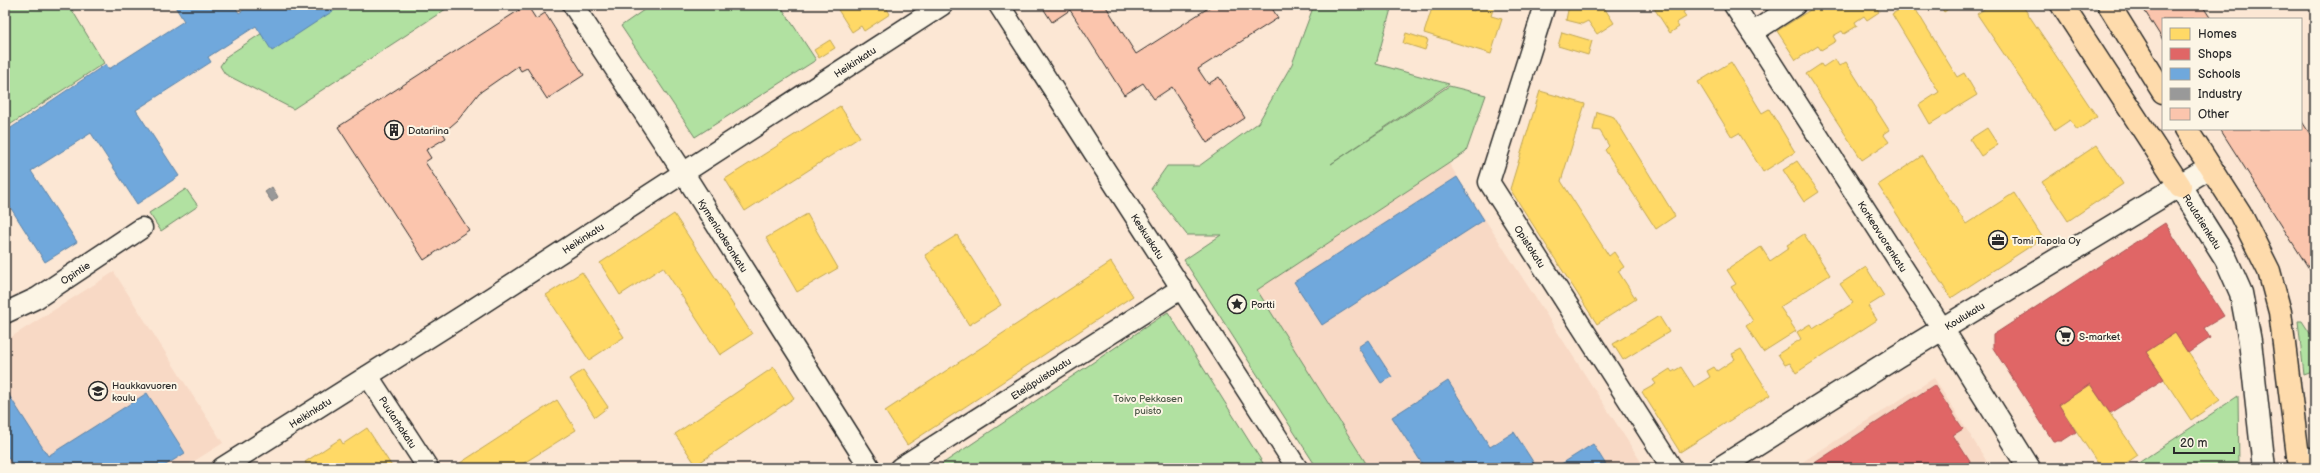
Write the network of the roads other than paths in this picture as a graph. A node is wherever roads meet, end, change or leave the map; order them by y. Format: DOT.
graph roads {
  1 [pos="573,5"];
  2 [pos="942,5"];
  3 [pos="999,5"];
  4 [pos="1545,5"];
  5 [pos="1734,5"];
  6 [pos="1795,5"];
  7 [pos="2062,5"];
  8 [pos="2108,5"];
  9 [pos="1752,33"];
  10 [pos="2162,90"];
  11 [pos="2187,130"];
  12 [pos="2210,167"];
  13 [pos="683,172"];
  14 [pos="2180,186"];
  15 [pos="142,228"];
  16 [pos="1182,288"];
  17 [pos="5,313"];
  18 [pos="1942,330"];
  19 [pos="368,376"];
  20 [pos="2305,462"];
  21 [pos="1733,465"];
  22 [pos="222,468"];
  23 [pos="428,468"];
  24 [pos="870,468"];
  25 [pos="900,468"];
  26 [pos="1297,468"];
  27 [pos="1672,468"];
  28 [pos="2029,468"];
  29 [pos="2264,468"];
  1 -- 13 [label="street, Kymenlaaksonkatu"];
  2 -- 13 [label="street, Heikinkatu"];
  3 -- 16 [label="street, Keskuskatu"];
  4 -- 27 [label="street, Opistokatu"];
  5 -- 9 [label="street, Korkeavuorenkatu"];
  6 -- 9 [label="street"];
  7 -- 14 [label="highway, Rautatienkatu"];
  8 -- 10 [label="highway"];
  9 -- 18 [label="street, Korkeavuorenkatu"];
  11 -- 12 [label="highway"];
  12 -- 14 [label="main road, Koulukatu"];
  12 -- 20 [label="highway"];
  13 -- 19 [label="street, Heikinkatu"];
  13 -- 24 [label="street, Kymenlaaksonkatu"];
  14 -- 18 [label="main road, Koulukatu"];
  14 -- 29 [label="main road, Rautatienkatu"];
  15 -- 17 [label="street, Opintie"];
  16 -- 25 [label="street, Eteläpuistokatu"];
  16 -- 26 [label="street, Keskuskatu"];
  18 -- 21 [label="main road, Koulukatu"];
  18 -- 28 [label="main road, Korkeavuorenkatu"];
  19 -- 22 [label="street, Heikinkatu"];
  19 -- 23 [label="street, Puutarhakatu"];
}
